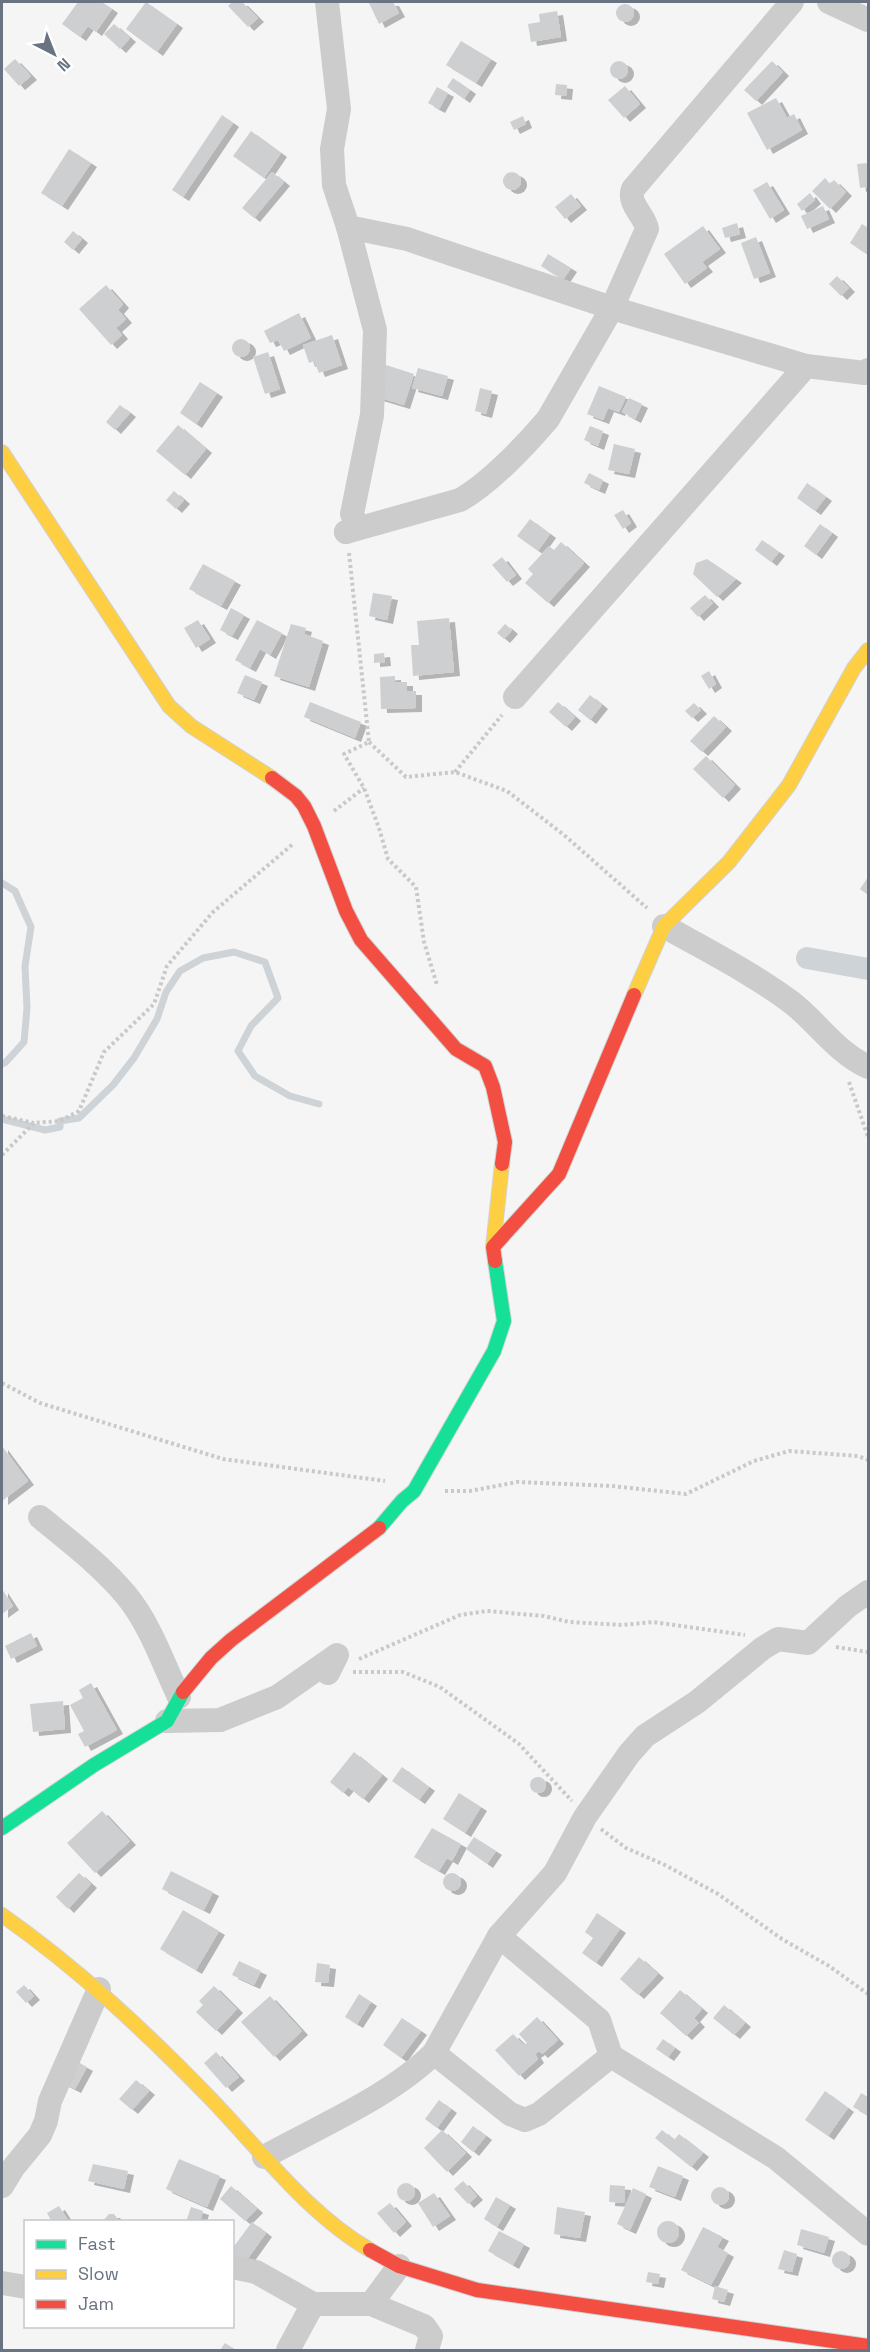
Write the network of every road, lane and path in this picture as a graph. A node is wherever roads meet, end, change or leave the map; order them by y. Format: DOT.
graph roads {
  1 [pos="327,2"];
  2 [pos="792,2"];
  3 [pos="829,2"];
  4 [pos="868,20"];
  5 [pos="348,227"];
  6 [pos="612,308"];
  7 [pos="806,366"];
  8 [pos="867,372"];
  9 [pos="2,452"];
  10 [pos="346,531"];
  11 [pos="868,650"];
  12 [pos="516,697"];
  13 [pos="369,742"];
  14 [pos="455,772"];
  15 [pos="364,788"];
  16 [pos="314,826"];
  17 [pos="664,926"];
  18 [pos="440,995"];
  19 [pos="868,1067"];
  20 [pos="849,1081"];
  21 [pos="2,1116"];
  22 [pos="34,1123"];
  23 [pos="868,1137"];
  24 [pos="2,1155"];
  25 [pos="493,1247"];
  26 [pos="40,1517"];
  27 [pos="868,1592"];
  28 [pos="753,1636"];
  29 [pos="808,1643"];
  30 [pos="868,1652"];
  31 [pos="328,1673"];
  32 [pos="179,1697"];
  33 [pos="167,1721"];
  34 [pos="2,1828"];
  35 [pos="2,1915"];
  36 [pos="499,1936"];
  37 [pos="99,1989"];
  38 [pos="434,2053"];
  39 [pos="611,2056"];
  40 [pos="264,2157"];
  41 [pos="2,2186"];
  42 [pos="868,2234"];
  43 [pos="399,2266"];
  44 [pos="234,2267"];
  45 [pos="2,2283"];
  46 [pos="24,2288"];
  47 [pos="313,2304"];
  48 [pos="370,2304"];
  49 [pos="868,2346"];
  50 [pos="288,2350"];
  51 [pos="427,2350"];
  1 -- 5 [label="street"];
  2 -- 6 [label="street"];
  3 -- 4 [label="street"];
  5 -- 6 [label="street"];
  5 -- 10 [label="street"];
  6 -- 7 [label="street"];
  6 -- 10 [label="street"];
  7 -- 8 [label="street"];
  7 -- 12 [label="street"];
  9 -- 16 [label="street"];
  10 -- 13 [label="path"];
  11 -- 17 [label="street"];
  12 -- 14 [label="path"];
  13 -- 14 [label="path"];
  13 -- 15 [label="path"];
  14 -- 17 [label="path"];
  15 -- 16 [label="path"];
  15 -- 18 [label="path"];
  16 -- 22 [label="path"];
  16 -- 25 [label="street"];
  17 -- 19 [label="street"];
  17 -- 25 [label="street"];
  20 -- 23 [label="path"];
  21 -- 22 [label="path"];
  22 -- 24 [label="path"];
  25 -- 32 [label="street"];
  26 -- 32 [label="street"];
  27 -- 29 [label="street"];
  28 -- 31 [label="path"];
  29 -- 30 [label="path"];
  29 -- 36 [label="street"];
  31 -- 33 [label="street"];
  32 -- 33 [label="street"];
  33 -- 34 [label="street"];
  35 -- 37 [label="street"];
  36 -- 38 [label="street"];
  36 -- 39 [label="street"];
  37 -- 40 [label="street"];
  37 -- 41 [label="street"];
  38 -- 39 [label="street"];
  38 -- 40 [label="street"];
  39 -- 42 [label="street"];
  40 -- 43 [label="street"];
  43 -- 48 [label="street"];
  43 -- 49 [label="street"];
  44 -- 47 [label="street"];
  45 -- 46 [label="street"];
  47 -- 48 [label="street"];
  47 -- 50 [label="street"];
  48 -- 51 [label="street"];
}
